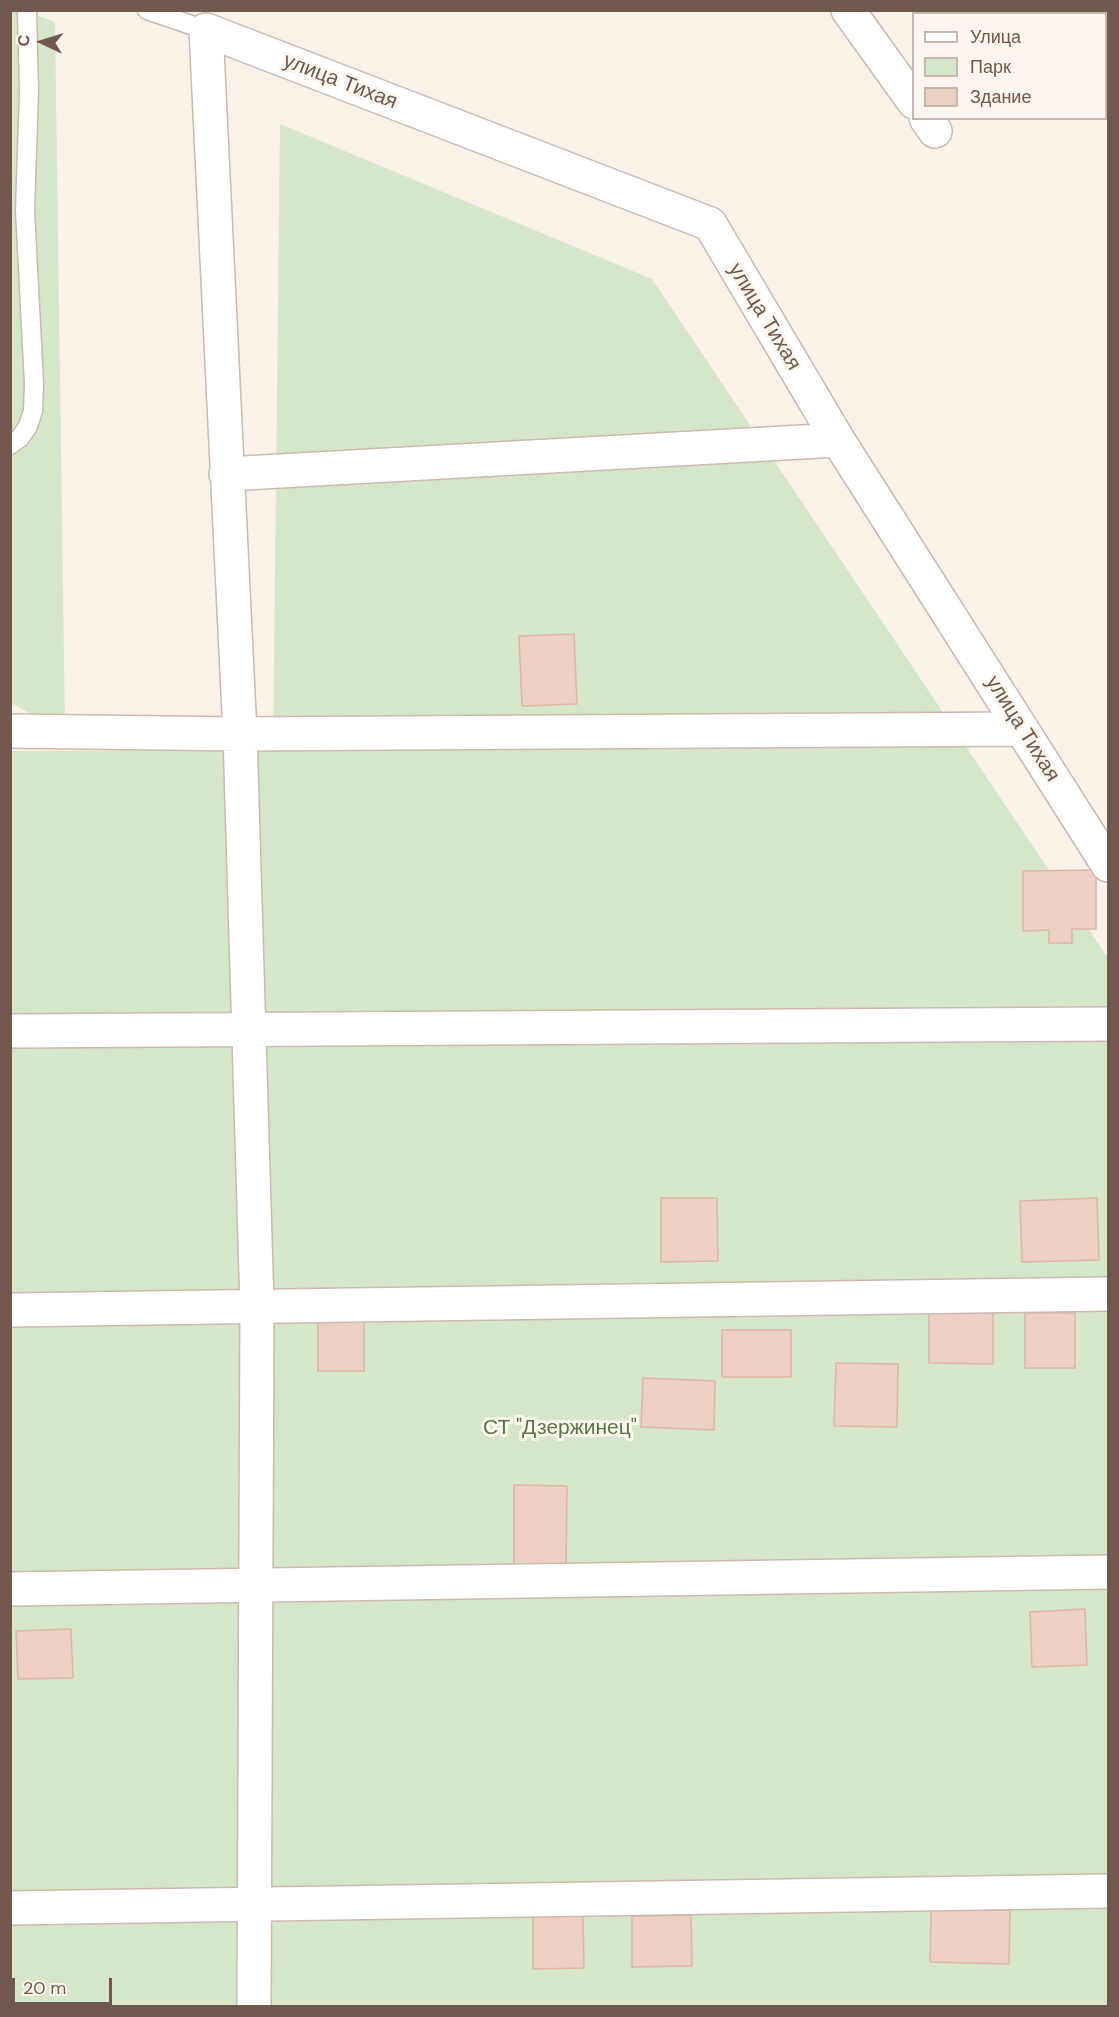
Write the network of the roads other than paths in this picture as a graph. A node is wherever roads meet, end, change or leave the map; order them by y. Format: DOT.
graph roads {
  1 [pos="27,10"];
  2 [pos="147,10"];
  3 [pos="848,10"];
  4 [pos="206,30"];
  5 [pos="912,99"];
  6 [pos="838,440"];
  7 [pos="10,445"];
  8 [pos="226,474"];
  9 [pos="1022,729"];
  10 [pos="10,731"];
  11 [pos="240,734"];
  12 [pos="1108,865"];
  13 [pos="1108,1024"];
  14 [pos="247,1028"];
  15 [pos="10,1031"];
  16 [pos="1108,1294"];
  17 [pos="257,1306"];
  18 [pos="10,1310"];
  19 [pos="1108,1572"];
  20 [pos="257,1586"];
  21 [pos="10,1589"];
  22 [pos="1108,1891"];
  23 [pos="253,1905"];
  24 [pos="10,1908"];
  25 [pos="254,2007"];
  1 -- 7 [label="lane"];
  2 -- 4 [label="lane"];
  3 -- 5 [label="street"];
  4 -- 6 [label="street, улица Тихая"];
  4 -- 8 [label="street"];
  6 -- 8 [label="street"];
  6 -- 9 [label="street, улица Тихая"];
  8 -- 11 [label="street"];
  9 -- 11 [label="street"];
  9 -- 12 [label="street, улица Тихая"];
  10 -- 11 [label="street"];
  11 -- 14 [label="street"];
  13 -- 14 [label="street"];
  14 -- 15 [label="street"];
  14 -- 17 [label="street"];
  16 -- 17 [label="street"];
  17 -- 18 [label="street"];
  17 -- 20 [label="street"];
  19 -- 20 [label="street"];
  20 -- 21 [label="street"];
  20 -- 23 [label="street"];
  22 -- 23 [label="street"];
  23 -- 24 [label="street"];
  23 -- 25 [label="street"];
}
